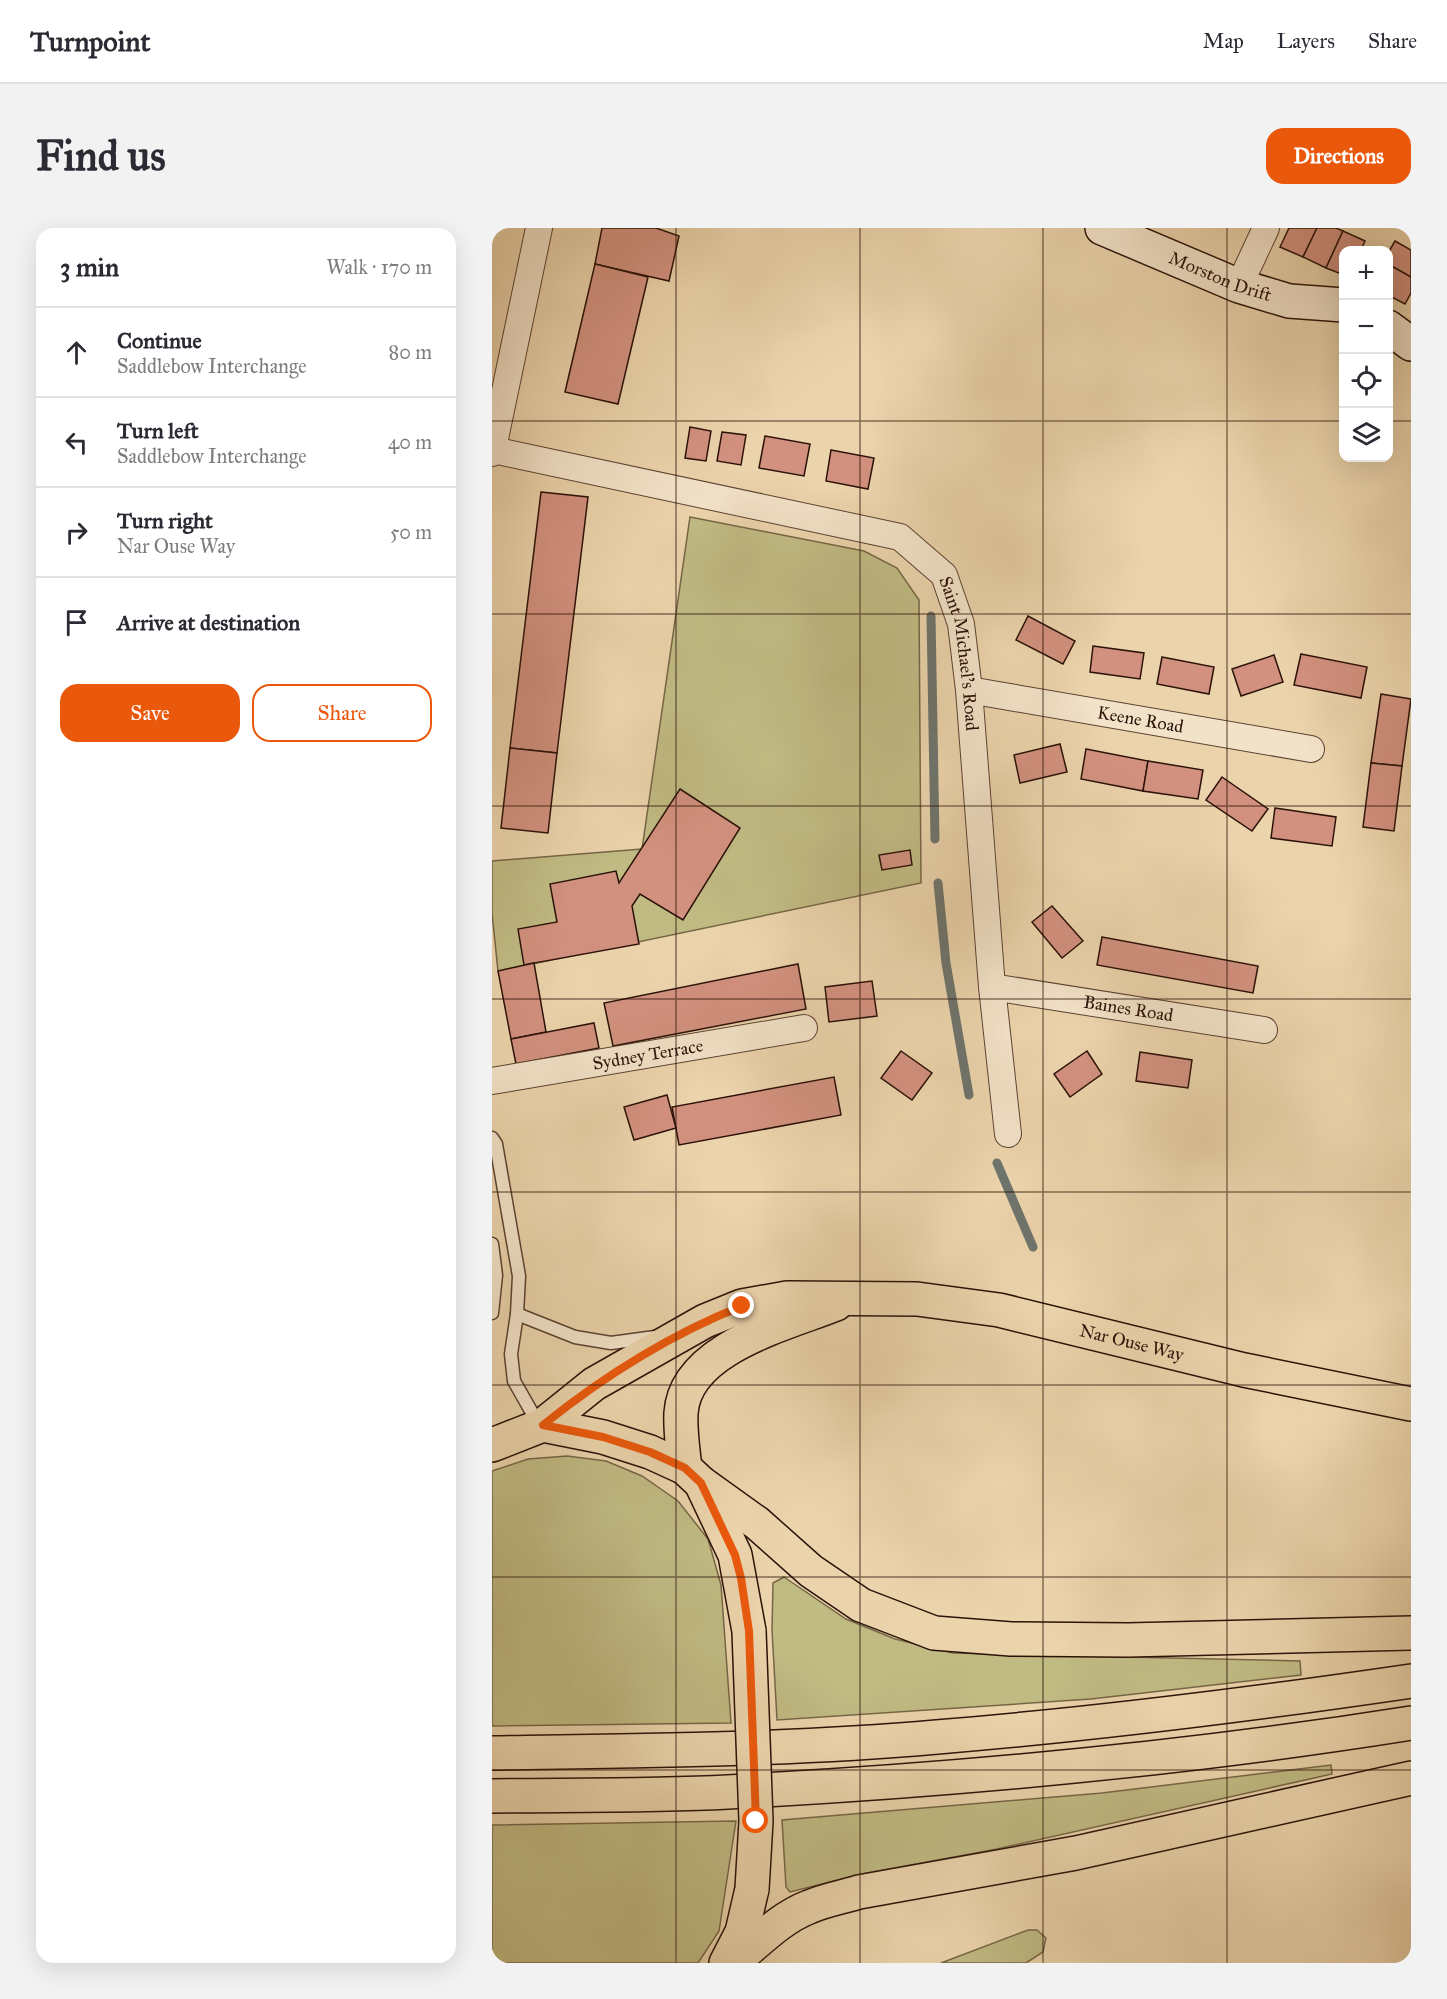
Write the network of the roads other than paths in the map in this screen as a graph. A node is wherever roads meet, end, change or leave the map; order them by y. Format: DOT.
graph roads {
  1 [pos="539,228"];
  2 [pos="1102,228"];
  3 [pos="1266,228"];
  4 [pos="1239,286"];
  5 [pos="1339,305"];
  6 [pos="1393,330"];
  7 [pos="1411,344"];
  8 [pos="492,451"];
  9 [pos="969,690"];
  10 [pos="1311,749"];
  11 [pos="992,987"];
  12 [pos="804,1028"];
  13 [pos="1264,1030"];
  14 [pos="492,1081"];
  15 [pos="1008,1134"];
  16 [pos="492,1138"];
  17 [pos="492,1244"];
  18 [pos="852,1298"];
  19 [pos="492,1313"];
  20 [pos="517,1314"];
  21 [pos="681,1334"];
  22 [pos="1411,1404"];
  23 [pos="541,1425"];
  24 [pos="492,1445"];
  25 [pos="693,1476"];
  26 [pos="1411,1633"];
  27 [pos="1411,1681"];
  28 [pos="1411,1723"];
  29 [pos="492,1754"];
  30 [pos="1411,1778"];
  31 [pos="492,1796"];
  32 [pos="726,1963"];
  33 [pos="732,1963"];
  1 -- 8 [label="street"];
  2 -- 4 [label="street, Morston Drift"];
  3 -- 4 [label="street"];
  4 -- 5 [label="street, Morston Drift"];
  6 -- 7 [label="street"];
  8 -- 9 [label="street, Saint Michael's Road"];
  9 -- 10 [label="street, Keene Road"];
  9 -- 11 [label="street, Saint Michael's Road"];
  11 -- 13 [label="street, Baines Road"];
  11 -- 15 [label="street, Saint Michael's Road"];
  12 -- 14 [label="street, Sydney Terrace"];
  16 -- 20 [label="lane"];
  17 -- 19 [label="lane"];
  18 -- 21 [label="main road, Nar Ouse Way"];
  18 -- 22 [label="main road, Nar Ouse Way"];
  18 -- 25 [label="main road, Nar Ouse Way"];
  20 -- 21 [label="lane"];
  20 -- 23 [label="lane"];
  21 -- 23 [label="main road, Nar Ouse Way"];
  23 -- 24 [label="main road, Nar Ouse Way"];
  23 -- 25 [label="main road"];
  25 -- 26 [label="main road"];
  25 -- 32 [label="main road, bridge"];
  27 -- 29 [label="main road"];
  28 -- 31 [label="main road"];
  30 -- 33 [label="main road"];
}
